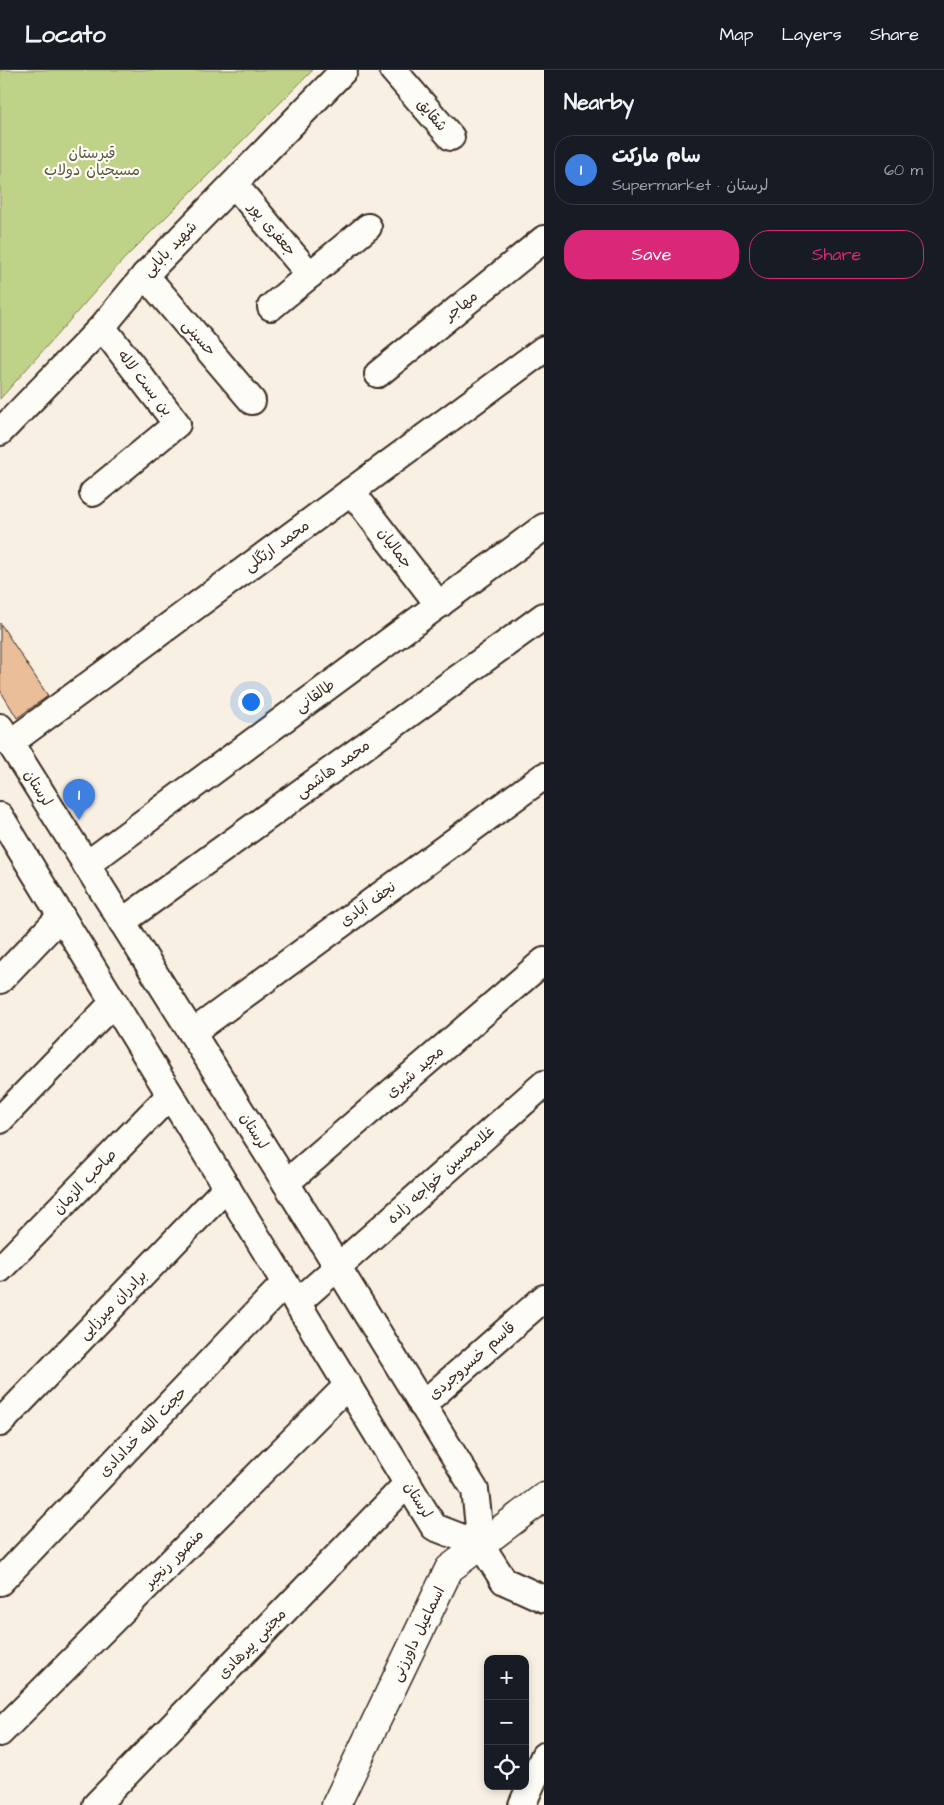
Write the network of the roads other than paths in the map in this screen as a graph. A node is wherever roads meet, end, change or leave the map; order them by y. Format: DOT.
graph roads {
  1 [pos="344,70"];
  2 [pos="393,70"];
  3 [pos="451,137"];
  4 [pos="234,184"];
  5 [pos="368,227"];
  6 [pos="544,238"];
  7 [pos="310,275"];
  8 [pos="145,276"];
  9 [pos="271,307"];
  10 [pos="102,326"];
  11 [pos="544,349"];
  12 [pos="378,374"];
  13 [pos="252,401"];
  14 [pos="0,432"];
  15 [pos="352,491"];
  16 [pos="93,493"];
  17 [pos="544,527"];
  18 [pos="439,605"];
  19 [pos="544,616"];
  20 [pos="5,735"];
  21 [pos="544,776"];
  22 [pos="1,820"];
  23 [pos="86,865"];
  24 [pos="61,916"];
  25 [pos="122,922"];
  26 [pos="544,961"];
  27 [pos="0,980"];
  28 [pos="114,1002"];
  29 [pos="192,1033"];
  30 [pos="544,1084"];
  31 [pos="170,1095"];
  32 [pos="0,1120"];
  33 [pos="286,1183"];
  34 [pos="227,1187"];
  35 [pos="337,1267"];
  36 [pos="0,1269"];
  37 [pos="291,1293"];
  38 [pos="544,1298"];
  39 [pos="348,1385"];
  40 [pos="422,1405"];
  41 [pos="0,1423"];
  42 [pos="408,1483"];
  43 [pos="544,1497"];
  44 [pos="481,1545"];
  45 [pos="0,1582"];
  46 [pos="544,1600"];
  47 [pos="0,1733"];
  48 [pos="544,1756"];
  49 [pos="96,1805"];
  50 [pos="336,1805"];
  51 [pos="522,1805"];
  1 -- 4 [label="street, شهید بابایی"];
  2 -- 3 [label="street, شقایق"];
  4 -- 7 [label="street, جعفری پور"];
  4 -- 8 [label="street, شهید بابایی"];
  5 -- 7 [label="street"];
  6 -- 12 [label="street, مهاجر"];
  7 -- 9 [label="street"];
  8 -- 10 [label="street, شهید بابایی"];
  8 -- 13 [label="street, حسینی"];
  10 -- 14 [label="street, شهید بابایی"];
  10 -- 16 [label="street, بن بست لاله"];
  11 -- 15 [label="street, محمد ارتگلی"];
  15 -- 18 [label="street, جمالیان"];
  15 -- 20 [label="street, محمد ارتگلی"];
  17 -- 18 [label="street, طالقانی"];
  18 -- 23 [label="street, طالقانی"];
  19 -- 25 [label="street, محمد هاشمی"];
  20 -- 23 [label="street, لرستان"];
  21 -- 29 [label="street, نجف آبادی"];
  22 -- 24 [label="street, لرستان"];
  23 -- 25 [label="street, لرستان"];
  24 -- 27 [label="street"];
  24 -- 28 [label="street, لرستان"];
  25 -- 29 [label="street, لرستان"];
  26 -- 33 [label="street, مجید شیری"];
  28 -- 31 [label="street, لرستان"];
  28 -- 32 [label="street"];
  29 -- 33 [label="street, لرستان"];
  30 -- 35 [label="street, غلامحسین خواجه زاده"];
  31 -- 34 [label="street, لرستان"];
  31 -- 36 [label="street, صاحب الزمان"];
  33 -- 35 [label="street, لرستان"];
  34 -- 37 [label="street, لرستان"];
  34 -- 41 [label="street, برادران میرزایی"];
  35 -- 37 [label="street, غلامحسین خواجه زاده"];
  35 -- 40 [label="street, لرستان"];
  37 -- 39 [label="street, لرستان"];
  37 -- 45 [label="street, حجت الله خدادادی"];
  38 -- 40 [label="street, قاسم خسروجردی"];
  39 -- 42 [label="street, لرستان"];
  39 -- 47 [label="street, منصور رنجبر"];
  40 -- 44 [label="street, لرستان"];
  42 -- 44 [label="street, لرستان"];
  42 -- 49 [label="street, مجتبی پیرهادی"];
  43 -- 44 [label="main road, اسماعیل داورزنی"];
  44 -- 46 [label="street, لرستان"];
  44 -- 50 [label="main road, اسماعیل داورزنی"];
  48 -- 51 [label="street"];
}
